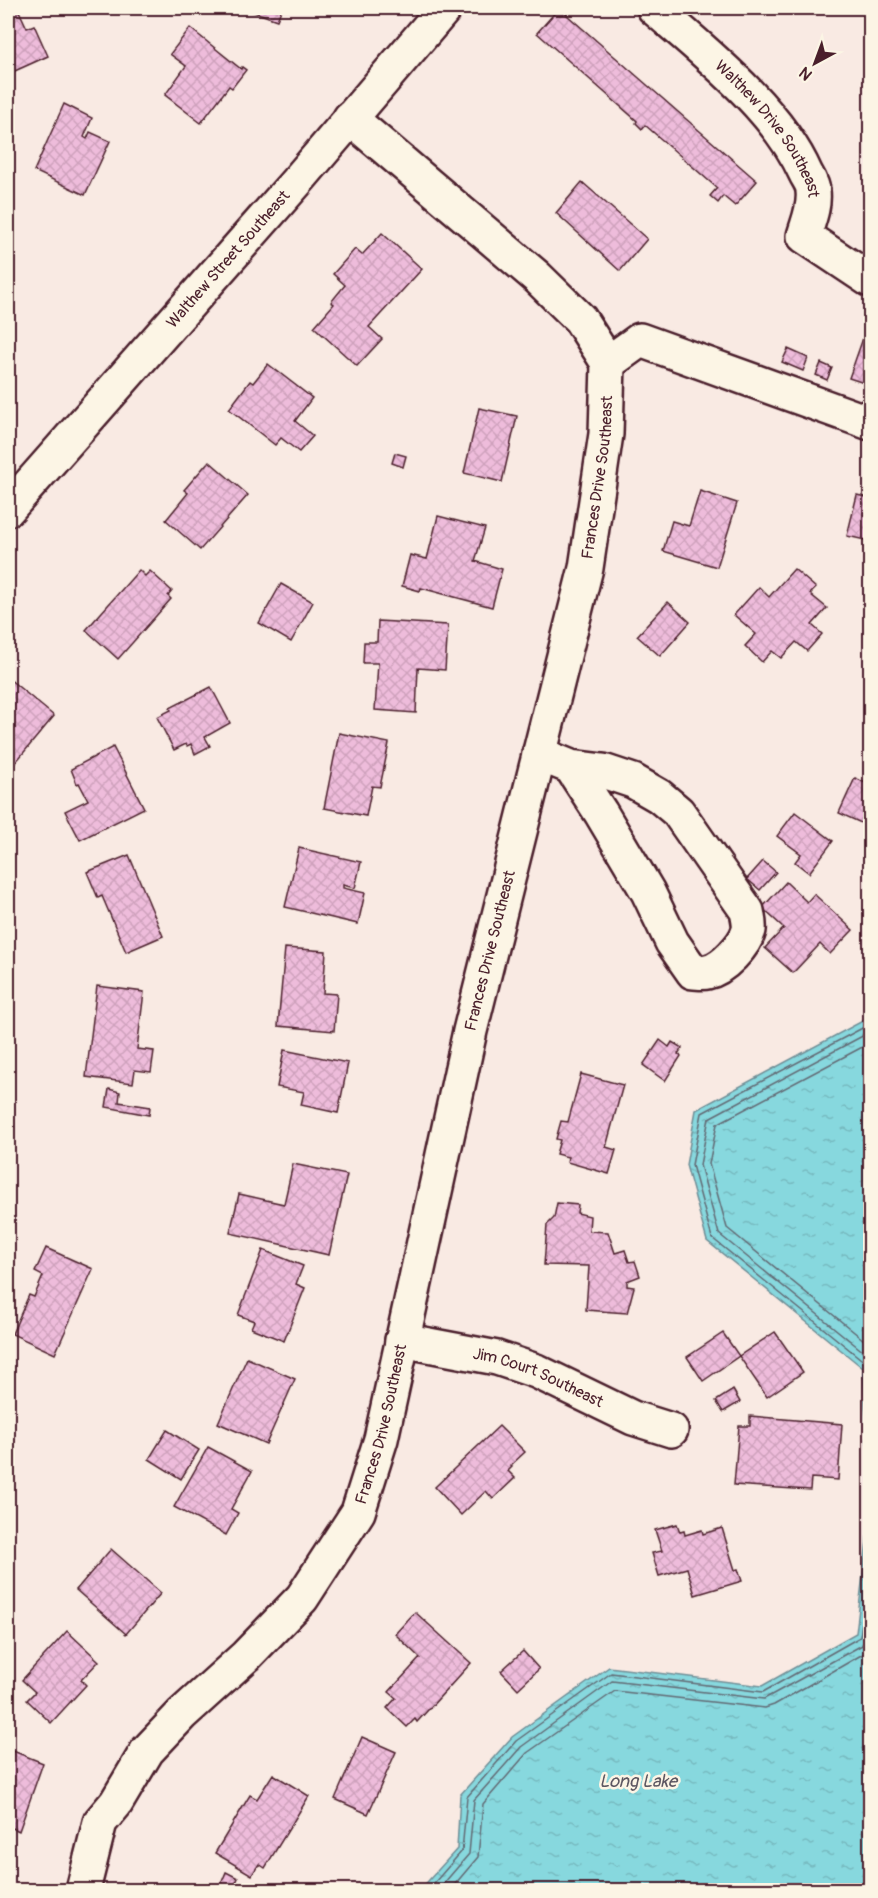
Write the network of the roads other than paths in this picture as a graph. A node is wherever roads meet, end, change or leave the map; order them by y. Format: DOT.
graph roads {
  1 [pos="444,8"];
  2 [pos="654,8"];
  3 [pos="350,118"];
  4 [pos="870,280"];
  5 [pos="608,363"];
  6 [pos="870,423"];
  7 [pos="8,508"];
  8 [pos="539,754"];
  9 [pos="571,767"];
  10 [pos="402,1340"];
  11 [pos="671,1430"];
  12 [pos="83,1890"];
  1 -- 3 [label="street, Walthew Street Southeast"];
  2 -- 4 [label="street, Walthew Drive Southeast"];
  3 -- 5 [label="street"];
  3 -- 7 [label="street, Walthew Street Southeast"];
  5 -- 6 [label="street"];
  5 -- 8 [label="street, Frances Drive Southeast"];
  8 -- 9 [label="street"];
  8 -- 10 [label="street, Frances Drive Southeast"];
  9 -- 9 [label="street"];
  10 -- 11 [label="street, Jim Court Southeast"];
  10 -- 12 [label="street, Frances Drive Southeast"];
}
